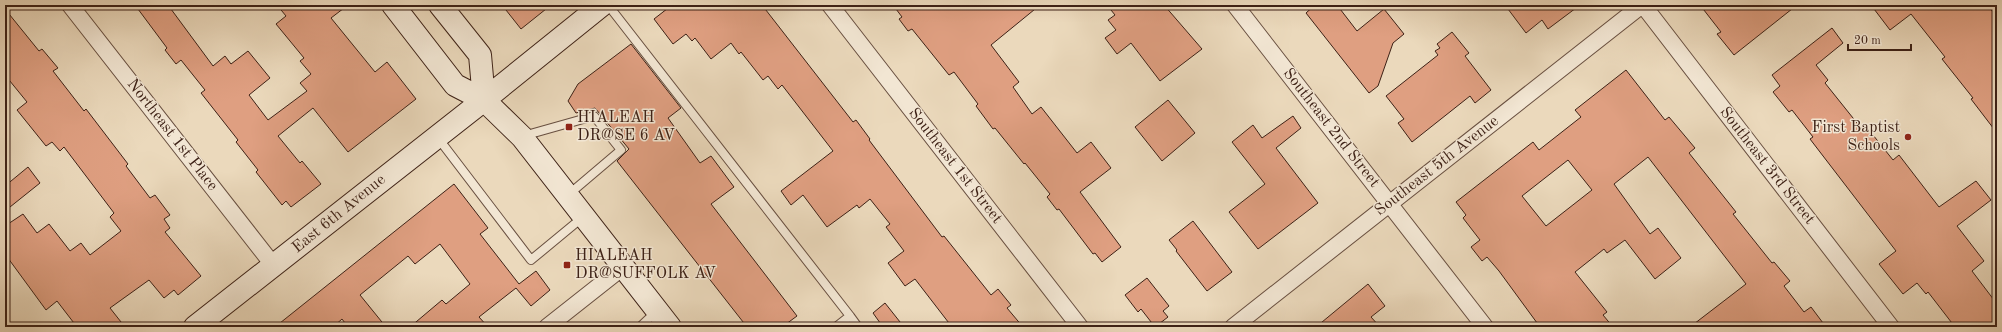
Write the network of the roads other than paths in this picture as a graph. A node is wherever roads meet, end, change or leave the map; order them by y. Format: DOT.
graph roads {
  1 [pos="70,5"];
  2 [pos="393,5"];
  3 [pos="440,5"];
  4 [pos="602,5"];
  5 [pos="608,5"];
  6 [pos="830,5"];
  7 [pos="1235,5"];
  8 [pos="1643,5"];
  9 [pos="484,100"];
  10 [pos="436,136"];
  11 [pos="522,137"];
  12 [pos="568,196"];
  13 [pos="1389,203"];
  14 [pos="584,217"];
  15 [pos="274,266"];
  16 [pos="623,267"];
  17 [pos="850,316"];
  18 [pos="664,319"];
  19 [pos="195,327"];
  20 [pos="547,327"];
  21 [pos="640,327"];
  22 [pos="836,327"];
  23 [pos="858,327"];
  24 [pos="1080,327"];
  25 [pos="1233,327"];
  26 [pos="1485,327"];
  27 [pos="1891,327"];
  1 -- 15 [label="street, Northeast 1st Place"];
  2 -- 9 [label="main road"];
  3 -- 9 [label="main road"];
  4 -- 9 [label="main road, East 6th Avenue"];
  5 -- 17 [label="lane"];
  6 -- 24 [label="street, Southeast 1st Street"];
  7 -- 13 [label="street, Southeast 2nd Street"];
  8 -- 13 [label="street, Southeast 5th Avenue"];
  8 -- 27 [label="street, Southeast 3rd Street"];
  9 -- 10 [label="main road, East 6th Avenue"];
  9 -- 11 [label="main road"];
  10 -- 14 [label="lane"];
  10 -- 15 [label="main road, East 6th Avenue"];
  11 -- 12 [label="main road"];
  11 -- 12 [label="lane"];
  12 -- 14 [label="main road"];
  13 -- 25 [label="street, Southeast 5th Avenue"];
  13 -- 26 [label="street, Southeast 2nd Street"];
  14 -- 16 [label="main road"];
  15 -- 19 [label="main road, East 6th Avenue"];
  16 -- 18 [label="main road"];
  16 -- 20 [label="street"];
  17 -- 22 [label="lane"];
  17 -- 23 [label="lane"];
  18 -- 21 [label="lane"];
}
